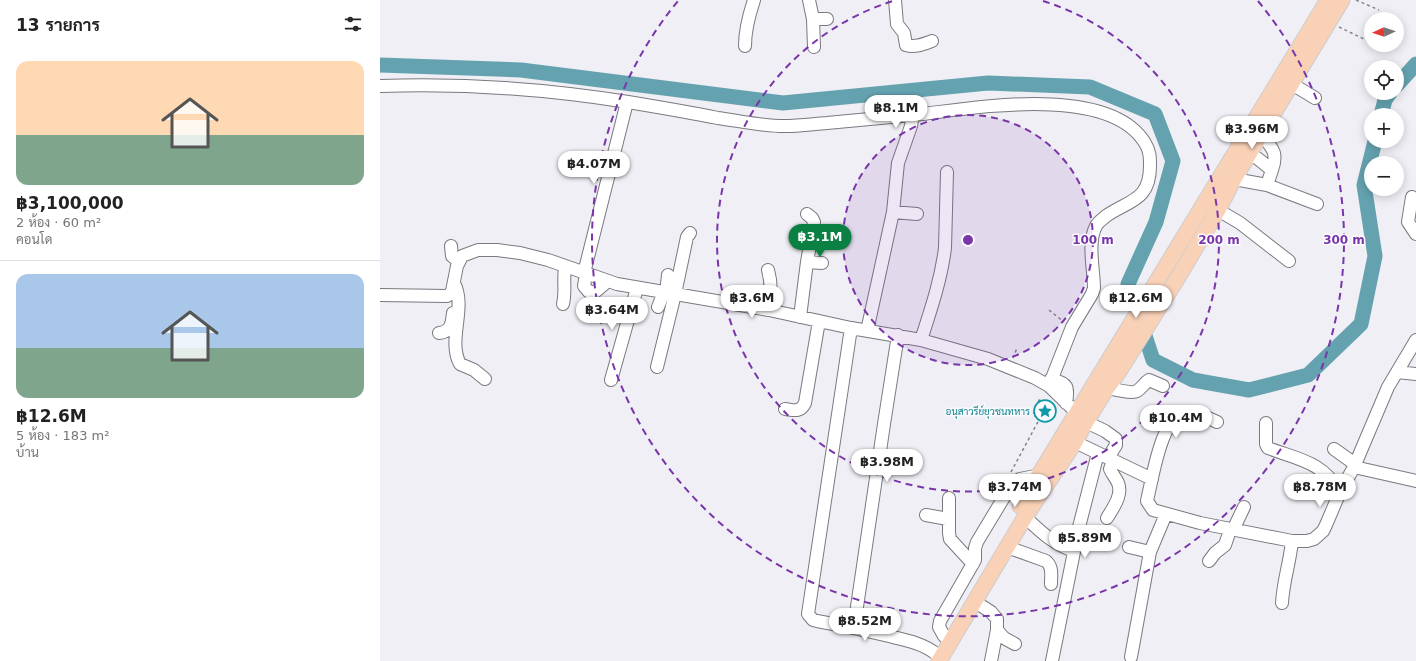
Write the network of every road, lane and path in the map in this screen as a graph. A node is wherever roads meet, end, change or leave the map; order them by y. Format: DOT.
graph roads {
  1 [pos="754,0"];
  2 [pos="809,0"];
  3 [pos="895,0"];
  4 [pos="1328,0"];
  5 [pos="1342,0"];
  6 [pos="1356,0"];
  7 [pos="1379,10"];
  8 [pos="813,19"];
  9 [pos="827,19"];
  10 [pos="1328,23"];
  11 [pos="1364,39"];
  12 [pos="932,41"];
  13 [pos="745,46"];
  14 [pos="814,47"];
  15 [pos="1292,84"];
  16 [pos="380,86"];
  17 [pos="1315,98"];
  18 [pos="627,102"];
  19 [pos="912,115"];
  20 [pos="1262,135"];
  21 [pos="1249,156"];
  22 [pos="1272,170"];
  23 [pos="947,172"];
  24 [pos="1234,179"];
  25 [pos="1267,185"];
  26 [pos="1412,196"];
  27 [pos="1318,204"];
  28 [pos="1218,210"];
  29 [pos="893,212"];
  30 [pos="807,214"];
  31 [pos="917,214"];
  32 [pos="690,233"];
  33 [pos="1416,234"];
  34 [pos="451,246"];
  35 [pos="459,261"];
  36 [pos="1288,261"];
  37 [pos="807,262"];
  38 [pos="822,262"];
  39 [pos="566,267"];
  40 [pos="768,270"];
  41 [pos="585,274"];
  42 [pos="668,275"];
  43 [pos="608,281"];
  44 [pos="452,288"];
  45 [pos="637,288"];
  46 [pos="668,293"];
  47 [pos="380,295"];
  48 [pos="563,304"];
  49 [pos="658,307"];
  50 [pos="769,310"];
  51 [pos="1049,310"];
  52 [pos="800,317"];
  53 [pos="819,321"];
  54 [pos="1072,327"];
  55 [pos="851,328"];
  56 [pos="867,331"];
  57 [pos="439,333"];
  58 [pos="898,335"];
  59 [pos="921,340"];
  60 [pos="1416,340"];
  61 [pos="657,367"];
  62 [pos="1397,372"];
  63 [pos="1416,374"];
  64 [pos="485,379"];
  65 [pos="611,380"];
  66 [pos="1050,383"];
  67 [pos="1163,386"];
  68 [pos="1107,388"];
  69 [pos="785,409"];
  70 [pos="1076,413"];
  71 [pos="1040,418"];
  72 [pos="1217,422"];
  73 [pos="1266,423"];
  74 [pos="1075,442"];
  75 [pos="1334,449"];
  76 [pos="1106,457"];
  77 [pos="1354,465"];
  78 [pos="1010,473"];
  79 [pos="1040,474"];
  80 [pos="1152,479"];
  81 [pos="1416,481"];
  82 [pos="1340,492"];
  83 [pos="949,498"];
  84 [pos="1244,507"];
  85 [pos="1166,514"];
  86 [pos="926,515"];
  87 [pos="1025,517"];
  88 [pos="1107,518"];
  89 [pos="948,519"];
  90 [pos="1231,530"];
  91 [pos="1292,541"];
  92 [pos="1007,547"];
  93 [pos="1129,547"];
  94 [pos="1074,551"];
  95 [pos="1150,552"];
  96 [pos="1209,561"];
  97 [pos="973,564"];
  98 [pos="1051,584"];
  99 [pos="974,601"];
  100 [pos="1282,603"];
  101 [pos="854,628"];
  102 [pos="997,630"];
  103 [pos="944,636"];
  104 [pos="1015,644"];
  105 [pos="1131,656"];
  106 [pos="935,658"];
  107 [pos="991,661"];
  108 [pos="1052,661"];
  1 -- 13 [label="street"];
  2 -- 8 [label="street"];
  3 -- 12 [label="street"];
  4 -- 70 [label="main road"];
  5 -- 10 [label="main road"];
  6 -- 7 [label="path"];
  8 -- 9 [label="street"];
  8 -- 14 [label="street"];
  10 -- 11 [label="path"];
  10 -- 15 [label="main road"];
  15 -- 17 [label="street"];
  15 -- 20 [label="main road"];
  16 -- 18 [label="street"];
  18 -- 19 [label="street"];
  18 -- 41 [label="street"];
  19 -- 29 [label="street"];
  19 -- 54 [label="street"];
  20 -- 21 [label="main road"];
  20 -- 22 [label="street"];
  21 -- 22 [label="street"];
  21 -- 24 [label="main road"];
  22 -- 25 [label="street"];
  23 -- 59 [label="street"];
  24 -- 25 [label="street"];
  24 -- 28 [label="main road"];
  25 -- 27 [label="street"];
  26 -- 33 [label="street"];
  28 -- 36 [label="street"];
  28 -- 68 [label="main road"];
  29 -- 31 [label="street"];
  29 -- 56 [label="street"];
  30 -- 37 [label="street"];
  32 -- 46 [label="street"];
  34 -- 35 [label="street"];
  35 -- 39 [label="street"];
  35 -- 44 [label="street"];
  37 -- 38 [label="street"];
  37 -- 52 [label="street"];
  39 -- 41 [label="street"];
  39 -- 48 [label="street"];
  40 -- 50 [label="street"];
  41 -- 43 [label="street"];
  41 -- 43 [label="street"];
  42 -- 46 [label="street"];
  43 -- 45 [label="street"];
  44 -- 47 [label="street"];
  44 -- 57 [label="street"];
  44 -- 64 [label="street"];
  45 -- 46 [label="street"];
  45 -- 65 [label="street"];
  46 -- 49 [label="street"];
  46 -- 50 [label="street"];
  46 -- 61 [label="street"];
  50 -- 52 [label="street"];
  51 -- 54 [label="path"];
  52 -- 53 [label="street"];
  53 -- 55 [label="street"];
  53 -- 69 [label="street"];
  54 -- 66 [label="street"];
  55 -- 56 [label="street"];
  55 -- 101 [label="street"];
  56 -- 58 [label="street"];
  58 -- 59 [label="street"];
  58 -- 101 [label="street"];
  59 -- 66 [label="street"];
  60 -- 62 [label="street"];
  62 -- 63 [label="street"];
  62 -- 77 [label="street"];
  66 -- 70 [label="street"];
  67 -- 68 [label="street"];
  68 -- 70 [label="main road"];
  70 -- 74 [label="main road"];
  70 -- 76 [label="street"];
  70 -- 79 [label="main road"];
  71 -- 71 [label="path"];
  71 -- 78 [label="path"];
  72 -- 80 [label="street"];
  73 -- 82 [label="street"];
  74 -- 76 [label="street"];
  74 -- 87 [label="main road"];
  75 -- 77 [label="street"];
  76 -- 80 [label="street"];
  76 -- 88 [label="street"];
  76 -- 94 [label="street"];
  77 -- 81 [label="street"];
  77 -- 82 [label="street"];
  79 -- 97 [label="street"];
  79 -- 103 [label="main road"];
  80 -- 85 [label="street"];
  82 -- 91 [label="street"];
  83 -- 89 [label="street"];
  84 -- 90 [label="street"];
  85 -- 90 [label="street"];
  85 -- 95 [label="street"];
  86 -- 89 [label="street"];
  87 -- 92 [label="main road"];
  87 -- 94 [label="street"];
  89 -- 97 [label="street"];
  90 -- 91 [label="street"];
  90 -- 96 [label="street"];
  91 -- 100 [label="street"];
  92 -- 98 [label="street"];
  92 -- 99 [label="main road"];
  93 -- 95 [label="street"];
  94 -- 108 [label="street"];
  95 -- 105 [label="street"];
  97 -- 103 [label="street"];
  99 -- 102 [label="street"];
  99 -- 106 [label="main road"];
  101 -- 106 [label="street"];
  102 -- 104 [label="street"];
  102 -- 107 [label="street"];
  103 -- 106 [label="main road"];
}
